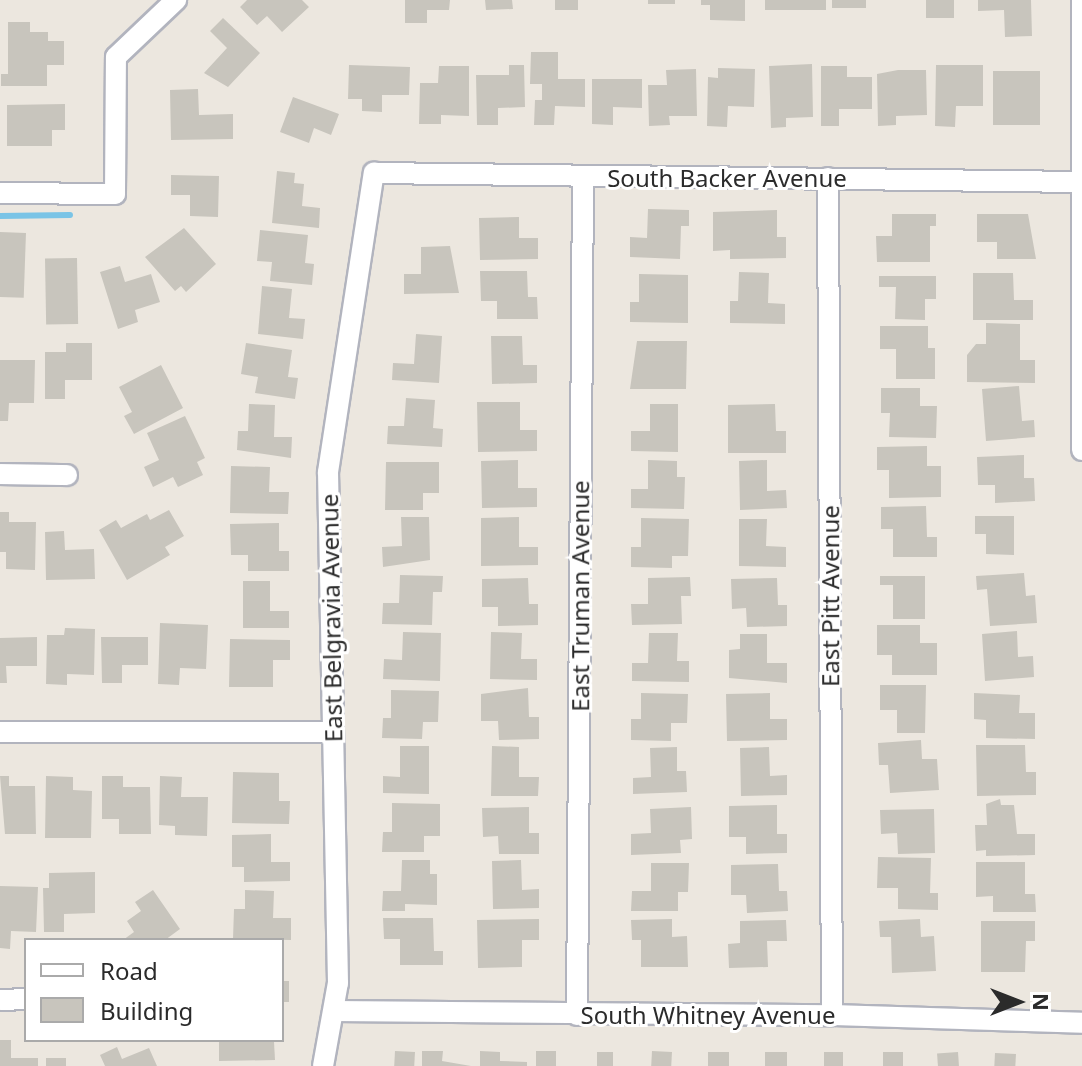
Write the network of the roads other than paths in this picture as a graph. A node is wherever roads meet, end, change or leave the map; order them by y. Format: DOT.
graph roads {
  1 [pos="176,0"];
  2 [pos="1082,0"];
  3 [pos="374,173"];
  4 [pos="583,178"];
  5 [pos="828,178"];
  6 [pos="1081,182"];
  7 [pos="0,193"];
  8 [pos="1082,450"];
  9 [pos="0,474"];
  10 [pos="67,475"];
  11 [pos="0,732"];
  12 [pos="332,732"];
  13 [pos="24,999"];
  14 [pos="0,1000"];
  15 [pos="334,1011"];
  16 [pos="577,1015"];
  17 [pos="832,1015"];
  18 [pos="1082,1023"];
  19 [pos="323,1066"];
  1 -- 7 [label="street"];
  2 -- 6 [label="street"];
  3 -- 4 [label="street, South Backer Avenue"];
  3 -- 12 [label="street, East Belgravia Avenue"];
  4 -- 5 [label="street, South Backer Avenue"];
  4 -- 16 [label="street, East Truman Avenue"];
  5 -- 6 [label="street, South Backer Avenue"];
  5 -- 17 [label="street, East Pitt Avenue"];
  6 -- 8 [label="street"];
  9 -- 10 [label="street"];
  11 -- 12 [label="street"];
  12 -- 15 [label="street, East Belgravia Avenue"];
  13 -- 14 [label="street"];
  15 -- 16 [label="street, South Whitney Avenue"];
  15 -- 19 [label="street, East Belgravia Avenue"];
  16 -- 17 [label="street, South Whitney Avenue"];
  17 -- 18 [label="street, South Whitney Avenue"];
}
